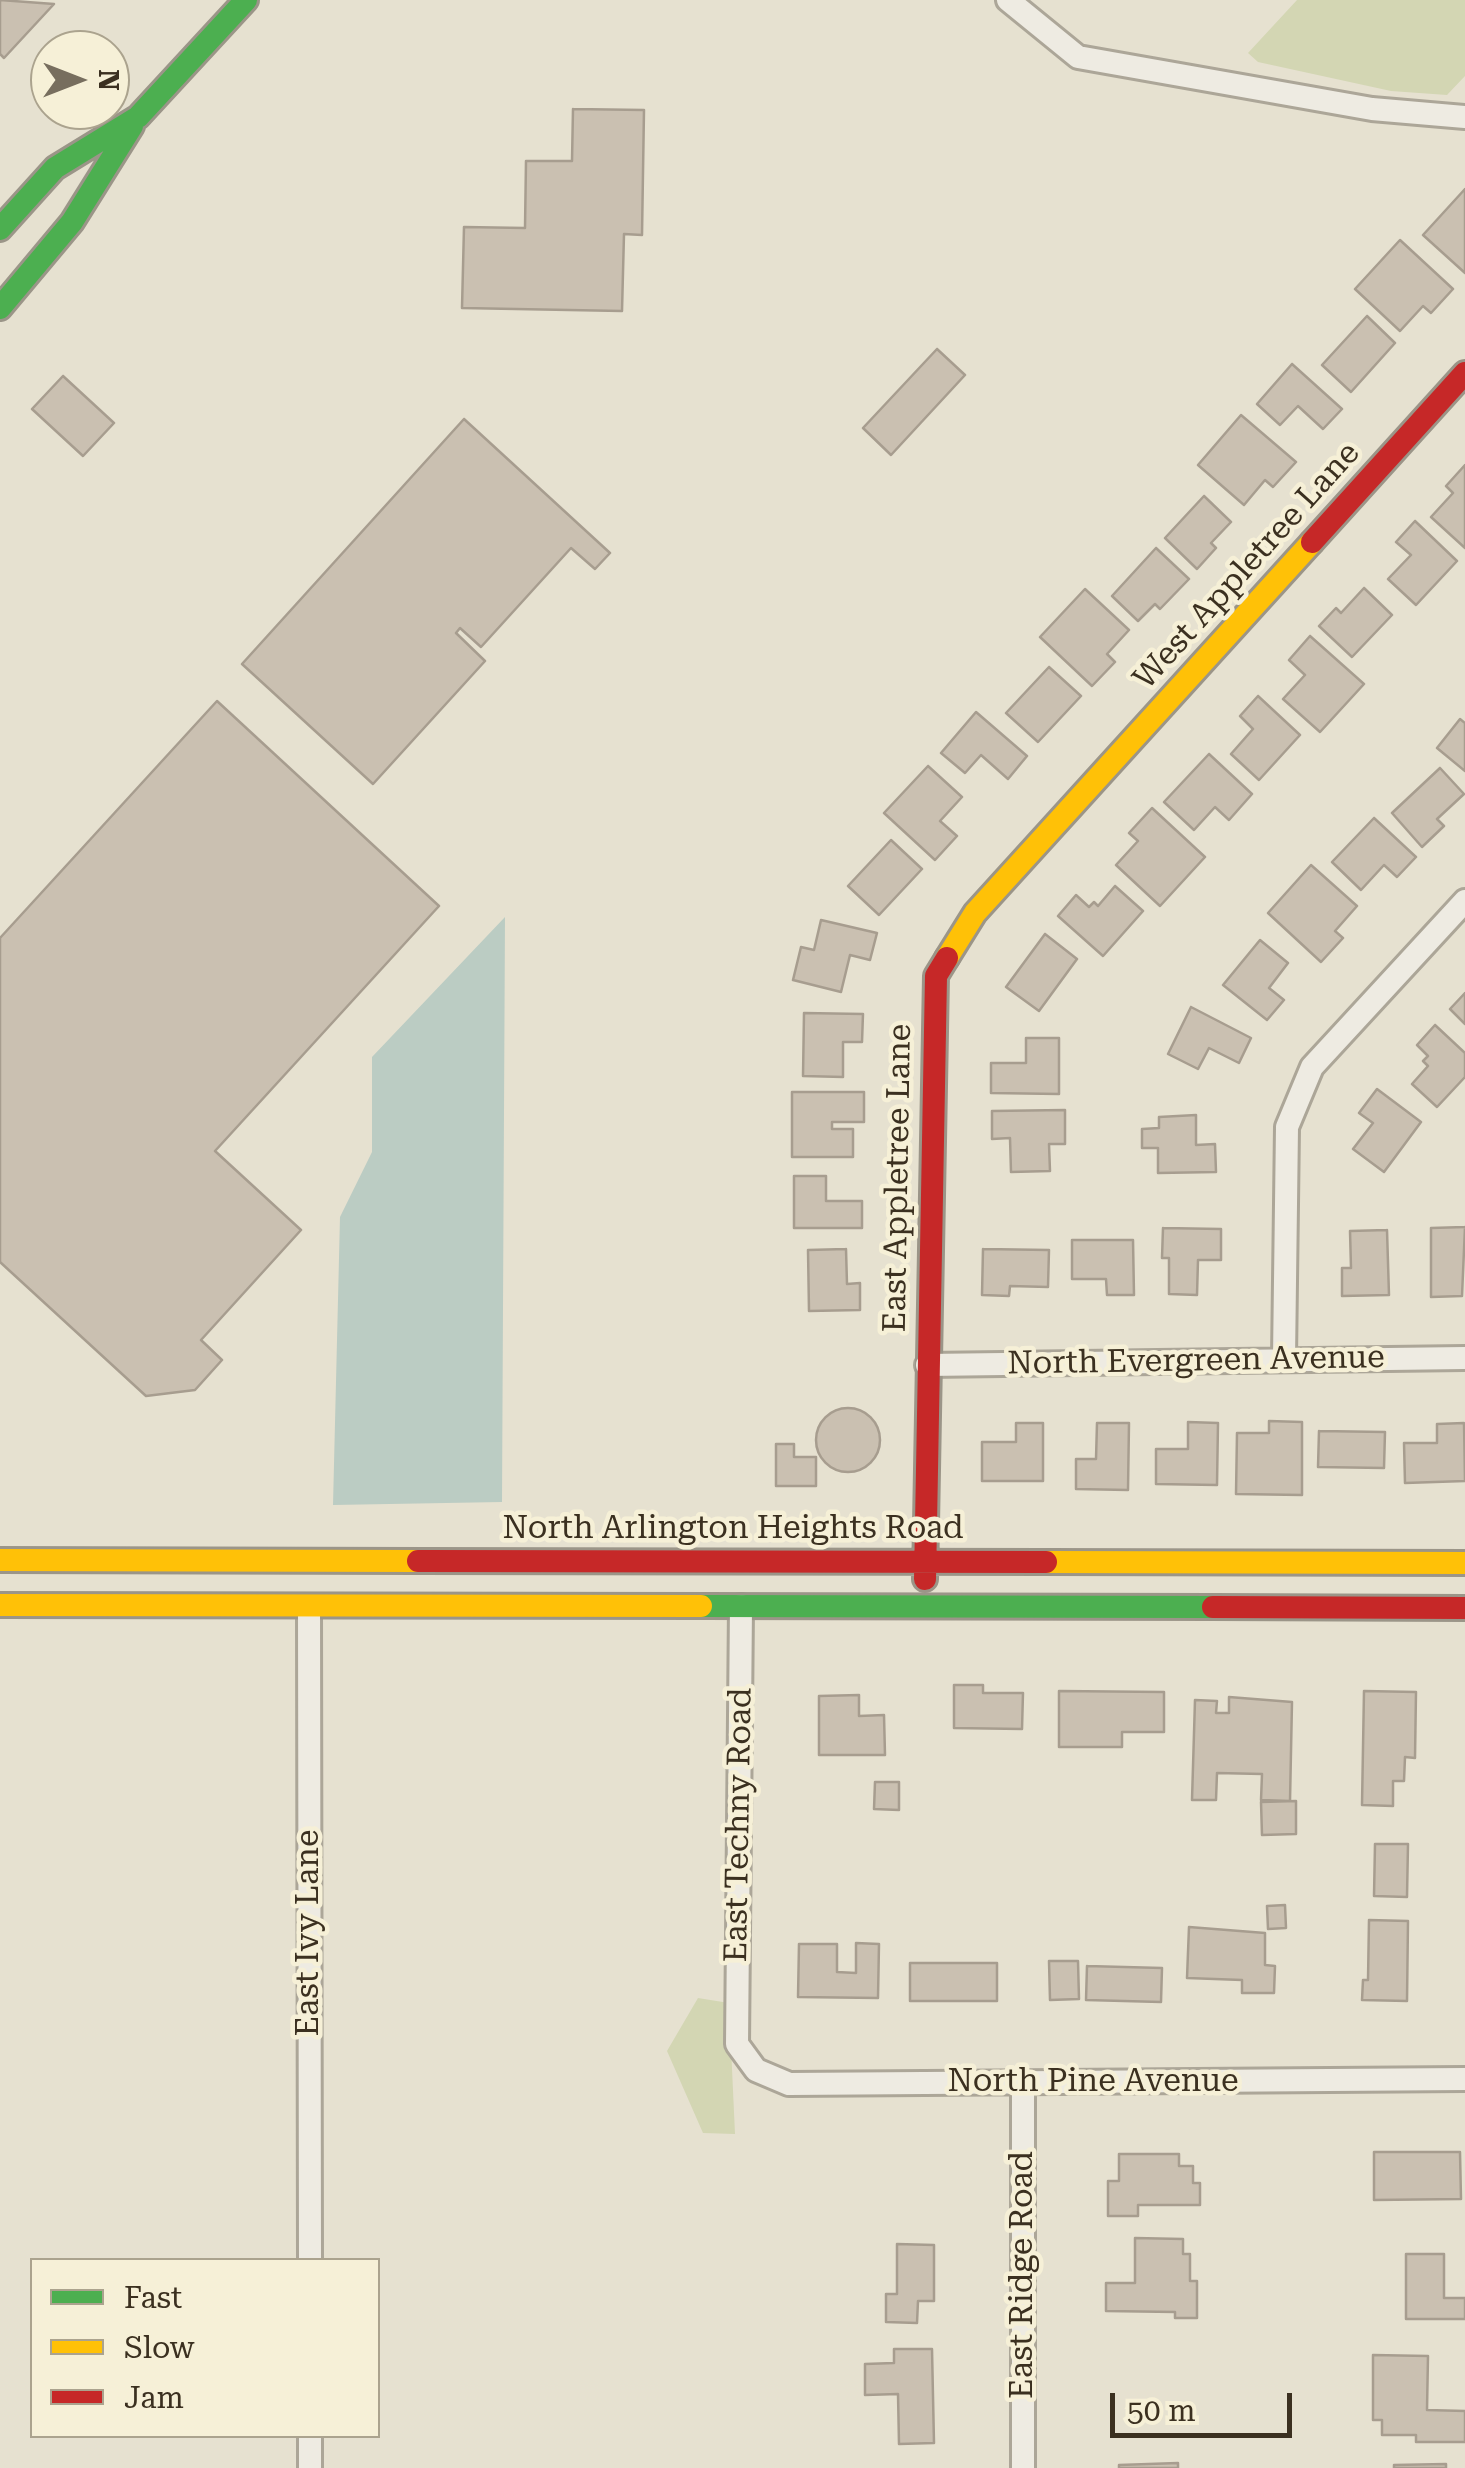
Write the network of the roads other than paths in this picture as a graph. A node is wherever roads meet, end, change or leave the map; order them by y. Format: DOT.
graph roads {
  1 [pos="246,0"];
  2 [pos="1008,0"];
  3 [pos="138,116"];
  4 [pos="1465,117"];
  5 [pos="0,229"];
  6 [pos="0,308"];
  7 [pos="1465,373"];
  8 [pos="1078,802"];
  9 [pos="1465,900"];
  10 [pos="1284,1358"];
  11 [pos="1465,1358"];
  12 [pos="927,1366"];
  13 [pos="0,1560"];
  14 [pos="925,1561"];
  15 [pos="1465,1563"];
  16 [pos="0,1605"];
  17 [pos="309,1606"];
  18 [pos="741,1606"];
  19 [pos="925,1607"];
  20 [pos="1465,1608"];
  21 [pos="737,2044"];
  22 [pos="1465,2079"];
  23 [pos="1023,2083"];
  24 [pos="310,2258"];
  25 [pos="310,2438"];
  26 [pos="310,2468"];
  27 [pos="1023,2468"];
  1 -- 3 [label="main road"];
  2 -- 4 [label="street"];
  3 -- 5 [label="main road"];
  3 -- 6 [label="main road"];
  7 -- 8 [label="main road, West Appletree Lane"];
  8 -- 12 [label="main road, East Appletree Lane"];
  9 -- 10 [label="street"];
  10 -- 11 [label="street, North Evergreen Avenue"];
  10 -- 12 [label="street, North Evergreen Avenue"];
  12 -- 14 [label="main road, East Appletree Lane"];
  13 -- 14 [label="main road, North Arlington Heights Road"];
  14 -- 15 [label="main road, North Arlington Heights Road"];
  14 -- 19 [label="main road, East Appletree Lane"];
  16 -- 17 [label="main road"];
  17 -- 18 [label="main road"];
  17 -- 24 [label="street, East Ivy Lane"];
  18 -- 19 [label="main road"];
  18 -- 21 [label="street, East Techny Road"];
  19 -- 20 [label="main road"];
  21 -- 23 [label="street, North Pine Avenue"];
  22 -- 23 [label="street, North Pine Avenue"];
  23 -- 27 [label="street, East Ridge Road"];
  25 -- 26 [label="street"];
}
